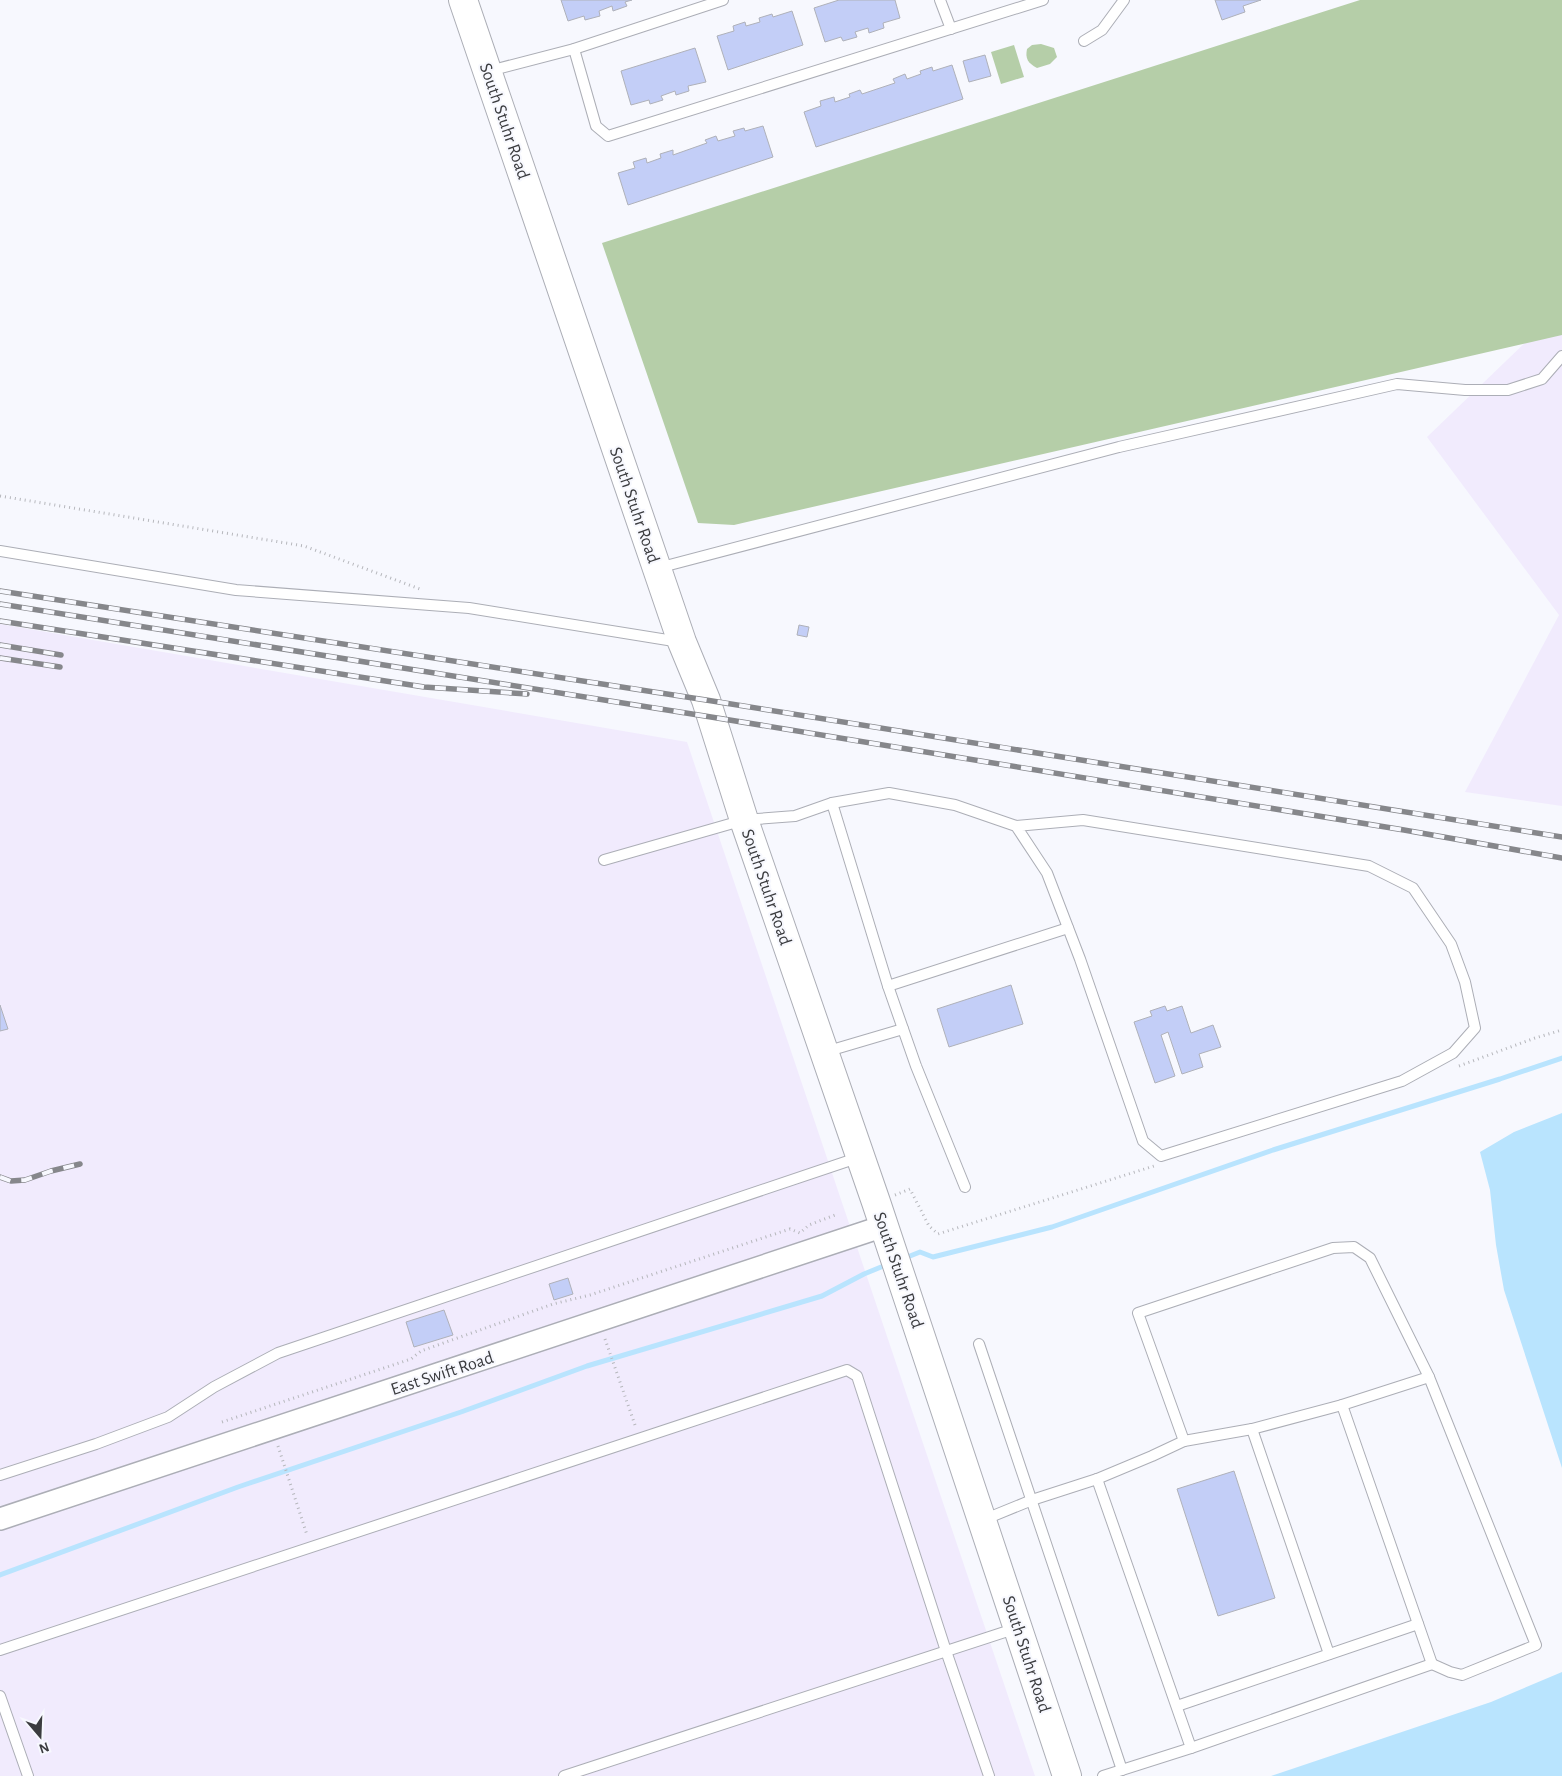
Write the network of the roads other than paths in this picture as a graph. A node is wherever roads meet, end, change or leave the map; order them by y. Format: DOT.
graph roads {
  1 [pos="463,0"];
  2 [pos="723,0"];
  3 [pos="940,0"];
  4 [pos="1043,0"];
  5 [pos="1124,0"];
  6 [pos="951,29"];
  7 [pos="1084,41"];
  8 [pos="574,49"];
  9 [pos="488,72"];
  10 [pos="1562,356"];
  11 [pos="0,551"];
  12 [pos="657,568"];
  13 [pos="682,642"];
  14 [pos="832,803"];
  15 [pos="744,820"];
  16 [pos="1016,826"];
  17 [pos="604,860"];
  18 [pos="1068,928"];
  19 [pos="888,986"];
  20 [pos="903,1029"];
  21 [pos="824,1052"];
  22 [pos="860,1157"];
  23 [pos="965,1187"];
  24 [pos="884,1226"];
  25 [pos="979,1344"];
  26 [pos="1429,1377"];
  27 [pos="1342,1405"];
  28 [pos="1252,1430"];
  29 [pos="1184,1441"];
  30 [pos="0,1475"];
  31 [pos="1097,1478"];
  32 [pos="1032,1500"];
  33 [pos="0,1519"];
  34 [pos="982,1520"];
  35 [pos="1418,1624"];
  36 [pos="1018,1628"];
  37 [pos="0,1650"];
  38 [pos="946,1651"];
  39 [pos="1329,1654"];
  40 [pos="1432,1664"];
  41 [pos="0,1696"];
  42 [pos="1177,1706"];
  43 [pos="1191,1748"];
  44 [pos="1122,1770"];
  45 [pos="28,1776"];
  46 [pos="564,1776"];
  47 [pos="989,1776"];
  48 [pos="1067,1776"];
  49 [pos="1103,1776"];
  1 -- 9 [label="main road, South Stuhr Road"];
  2 -- 8 [label="lane"];
  3 -- 6 [label="lane"];
  4 -- 6 [label="lane"];
  5 -- 7 [label="lane"];
  6 -- 8 [label="lane"];
  8 -- 9 [label="lane"];
  9 -- 12 [label="main road, South Stuhr Road"];
  10 -- 12 [label="lane"];
  11 -- 13 [label="lane"];
  12 -- 13 [label="main road, South Stuhr Road"];
  13 -- 15 [label="main road, South Stuhr Road"];
  14 -- 15 [label="lane"];
  14 -- 16 [label="lane"];
  14 -- 19 [label="lane"];
  15 -- 17 [label="lane"];
  15 -- 21 [label="main road, South Stuhr Road"];
  16 -- 18 [label="lane"];
  16 -- 18 [label="lane"];
  18 -- 19 [label="lane"];
  19 -- 20 [label="lane"];
  20 -- 21 [label="lane"];
  20 -- 23 [label="lane"];
  21 -- 22 [label="main road, South Stuhr Road"];
  22 -- 24 [label="main road, South Stuhr Road"];
  22 -- 30 [label="lane"];
  24 -- 33 [label="street, East Swift Road"];
  24 -- 34 [label="main road, South Stuhr Road"];
  25 -- 32 [label="lane"];
  26 -- 27 [label="lane"];
  26 -- 29 [label="lane"];
  26 -- 40 [label="lane"];
  27 -- 28 [label="lane"];
  27 -- 35 [label="lane"];
  28 -- 29 [label="lane"];
  28 -- 39 [label="lane"];
  29 -- 31 [label="lane"];
  31 -- 32 [label="lane"];
  31 -- 42 [label="lane"];
  32 -- 34 [label="lane"];
  32 -- 44 [label="lane"];
  34 -- 36 [label="main road, South Stuhr Road"];
  35 -- 39 [label="lane"];
  35 -- 40 [label="lane"];
  36 -- 38 [label="lane"];
  36 -- 48 [label="main road, South Stuhr Road"];
  37 -- 38 [label="lane"];
  38 -- 46 [label="lane"];
  38 -- 47 [label="lane"];
  39 -- 42 [label="lane"];
  40 -- 43 [label="lane"];
  41 -- 45 [label="lane"];
  42 -- 43 [label="lane"];
  43 -- 44 [label="lane"];
  44 -- 49 [label="lane"];
}
